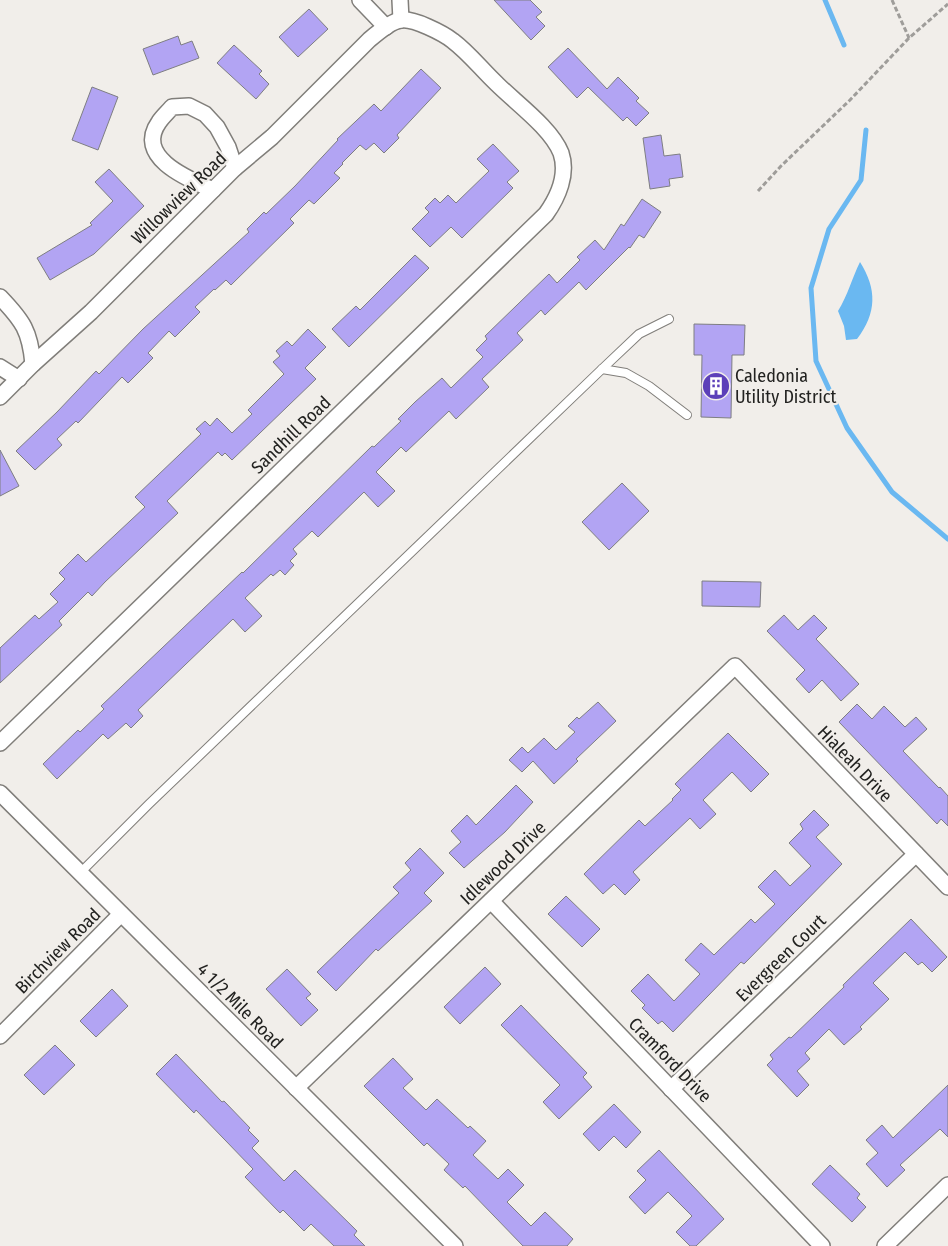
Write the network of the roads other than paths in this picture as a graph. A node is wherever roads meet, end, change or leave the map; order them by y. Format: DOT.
graph roads {
  1 [pos="360,0"];
  2 [pos="400,0"];
  3 [pos="401,20"];
  4 [pos="386,27"];
  5 [pos="234,168"];
  6 [pos="213,190"];
  7 [pos="0,297"];
  8 [pos="669,319"];
  9 [pos="33,364"];
  10 [pos="0,367"];
  11 [pos="602,369"];
  12 [pos="18,379"];
  13 [pos="0,397"];
  14 [pos="687,415"];
  15 [pos="736,666"];
  16 [pos="0,743"];
  17 [pos="0,793"];
  18 [pos="916,854"];
  19 [pos="80,873"];
  20 [pos="948,887"];
  21 [pos="490,901"];
  22 [pos="121,914"];
  23 [pos="0,1036"];
  24 [pos="296,1088"];
  25 [pos="671,1089"];
  26 [pos="948,1186"];
  27 [pos="455,1246"];
  28 [pos="822,1246"];
  29 [pos="885,1246"];
  1 -- 4 [label="street"];
  2 -- 3 [label="street"];
  3 -- 4 [label="street, Willowview Road"];
  3 -- 16 [label="street, Sandhill Road"];
  4 -- 5 [label="street, Willowview Road"];
  5 -- 6 [label="street, Willowview Road"];
  5 -- 6 [label="street"];
  6 -- 9 [label="street, Willowview Road"];
  7 -- 9 [label="street"];
  8 -- 11 [label="lane"];
  9 -- 12 [label="street, Willowview Road"];
  10 -- 12 [label="street"];
  11 -- 14 [label="lane"];
  11 -- 19 [label="lane"];
  12 -- 13 [label="street, Willowview Road"];
  15 -- 18 [label="street, Hialeah Drive"];
  15 -- 21 [label="street, Idlewood Drive"];
  17 -- 19 [label="street, 4 1/2 Mile Road"];
  18 -- 20 [label="street, Hialeah Drive"];
  18 -- 25 [label="street, Evergreen Court"];
  19 -- 22 [label="street, 4 1/2 Mile Road"];
  21 -- 24 [label="street, Idlewood Drive"];
  21 -- 25 [label="street, Cramford Drive"];
  22 -- 23 [label="street, Birchview Road"];
  22 -- 24 [label="street, 4 1/2 Mile Road"];
  24 -- 27 [label="street, 4 1/2 Mile Road"];
  25 -- 28 [label="street, Cramford Drive"];
  26 -- 29 [label="street"];
}
